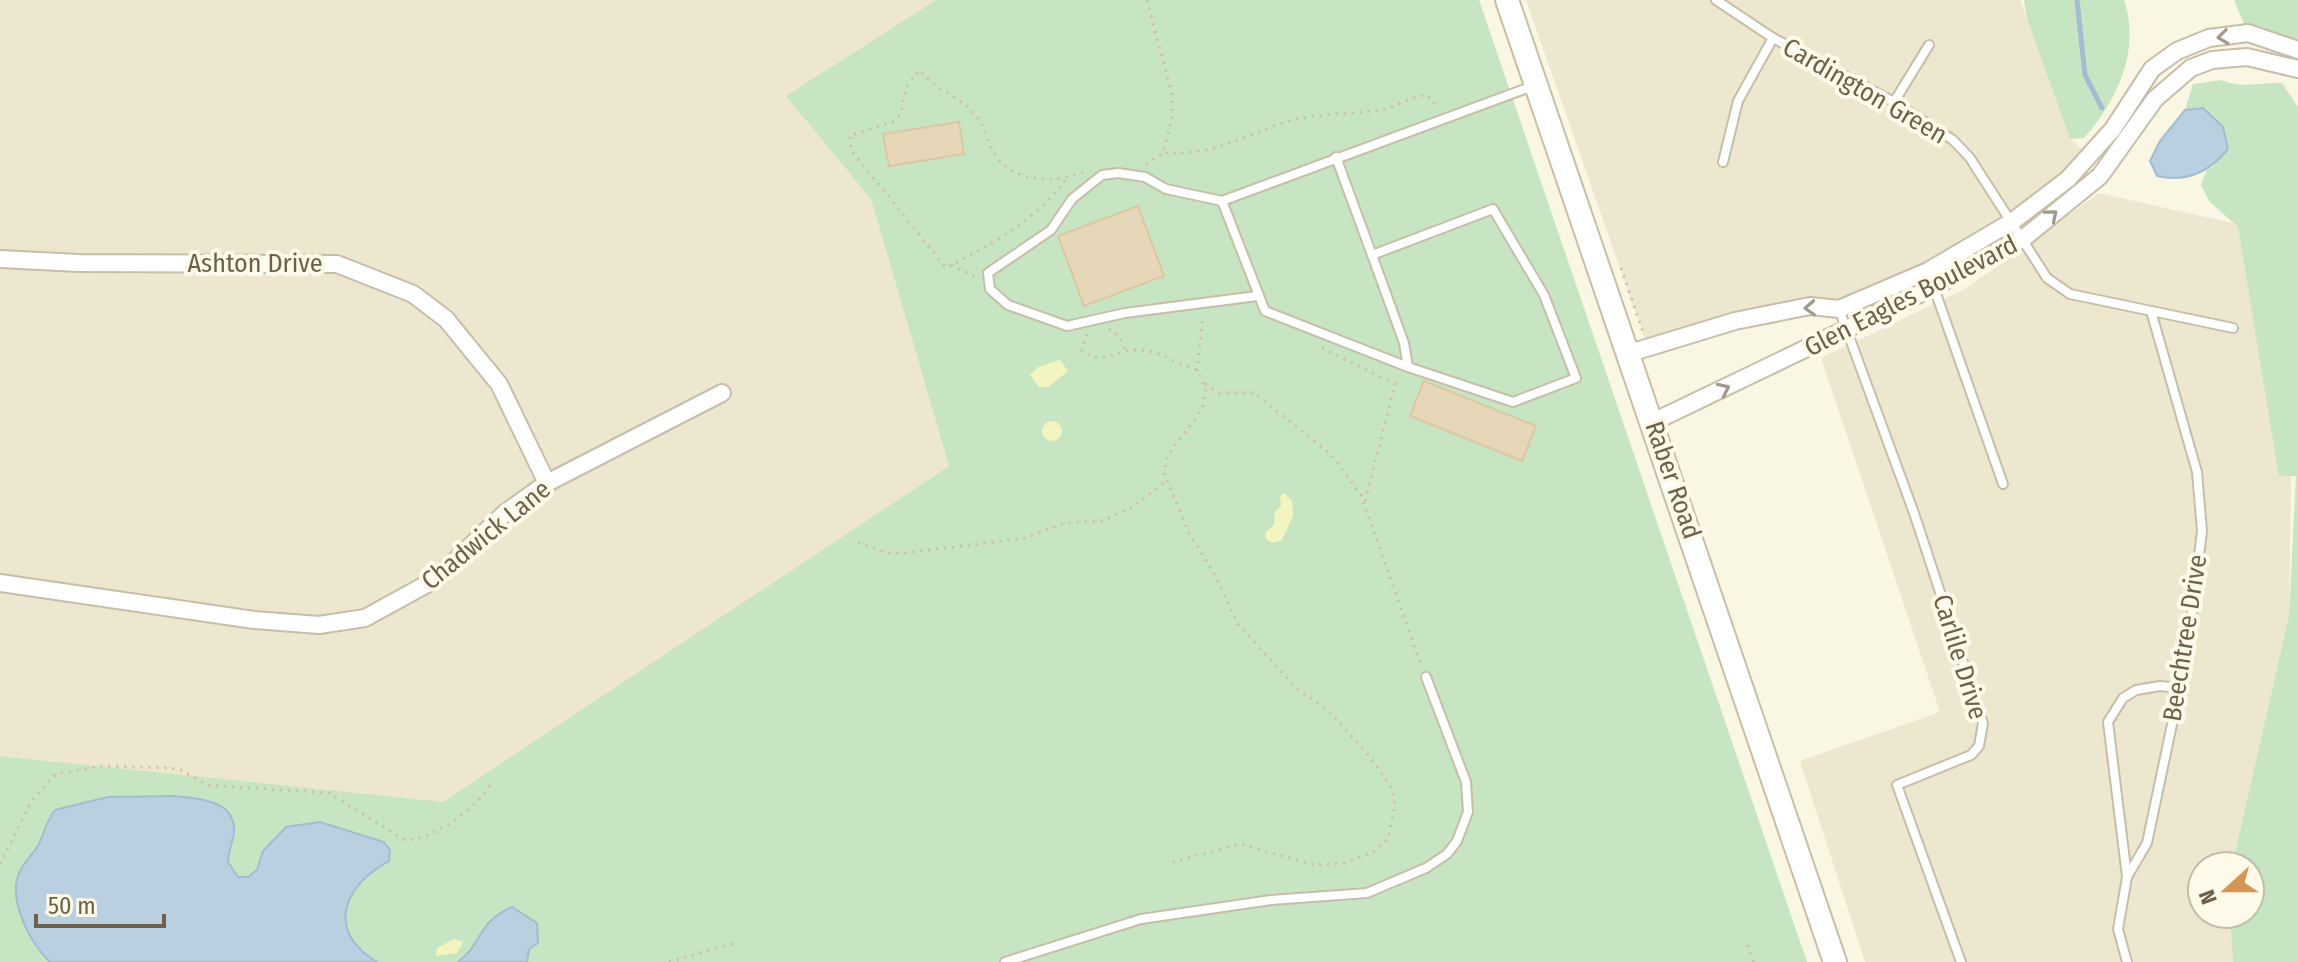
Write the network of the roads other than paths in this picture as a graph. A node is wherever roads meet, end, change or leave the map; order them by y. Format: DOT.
graph roads {
  1 [pos="1507,0"];
  2 [pos="1716,0"];
  3 [pos="1773,38"];
  4 [pos="1929,45"];
  5 [pos="2298,50"];
  6 [pos="2298,69"];
  7 [pos="1537,84"];
  8 [pos="1894,102"];
  9 [pos="1336,157"];
  10 [pos="1723,162"];
  11 [pos="1222,201"];
  12 [pos="2013,221"];
  13 [pos="2024,238"];
  14 [pos="1372,255"];
  15 [pos="0,259"];
  16 [pos="1928,271"];
  17 [pos="1934,287"];
  18 [pos="1257,296"];
  19 [pos="1839,309"];
  20 [pos="2151,311"];
  21 [pos="2233,328"];
  22 [pos="1845,330"];
  23 [pos="1630,353"];
  24 [pos="1408,367"];
  25 [pos="722,393"];
  26 [pos="1653,422"];
  27 [pos="547,483"];
  28 [pos="2003,484"];
  29 [pos="0,583"];
  30 [pos="1426,677"];
  31 [pos="2178,688"];
  32 [pos="2127,877"];
  33 [pos="1005,962"];
  34 [pos="1835,962"];
  35 [pos="1961,962"];
  36 [pos="2127,962"];
  1 -- 7 [label="street, Raber Road"];
  2 -- 3 [label="lane, Cardington Green"];
  3 -- 8 [label="lane, Cardington Green"];
  3 -- 10 [label="lane"];
  4 -- 8 [label="lane"];
  5 -- 12 [label="street, Glen Eagles Boulevard, one-way"];
  13 -- 6 [label="street, Glen Eagles Boulevard, one-way"];
  7 -- 9 [label="lane"];
  7 -- 23 [label="street, Raber Road"];
  8 -- 12 [label="lane, Cardington Green"];
  9 -- 11 [label="lane"];
  9 -- 14 [label="lane"];
  11 -- 18 [label="lane"];
  11 -- 18 [label="lane"];
  12 -- 13 [label="lane, Cardington Green"];
  12 -- 16 [label="street, Glen Eagles Boulevard"];
  13 -- 17 [label="street, Glen Eagles Boulevard"];
  13 -- 20 [label="lane, Cardington Green"];
  14 -- 24 [label="lane"];
  14 -- 24 [label="lane"];
  15 -- 27 [label="street, Ashton Drive"];
  16 -- 17 [label="lane"];
  16 -- 19 [label="street, Glen Eagles Boulevard"];
  17 -- 22 [label="street, Glen Eagles Boulevard"];
  17 -- 28 [label="lane"];
  18 -- 24 [label="lane"];
  19 -- 22 [label="lane"];
  19 -- 23 [label="street, Glen Eagles Boulevard, one-way"];
  20 -- 21 [label="lane, Cardington Green"];
  20 -- 31 [label="lane, Beechtree Drive"];
  26 -- 22 [label="street, Glen Eagles Boulevard, one-way"];
  22 -- 35 [label="lane, Carlile Drive"];
  23 -- 26 [label="street, Raber Road"];
  25 -- 27 [label="street, Chadwick Lane"];
  26 -- 34 [label="street, Raber Road"];
  27 -- 29 [label="street, Chadwick Lane"];
  30 -- 33 [label="lane"];
  31 -- 32 [label="lane, Beechtree Drive"];
  31 -- 32 [label="lane"];
  32 -- 36 [label="lane, Beechtree Drive"];
}
